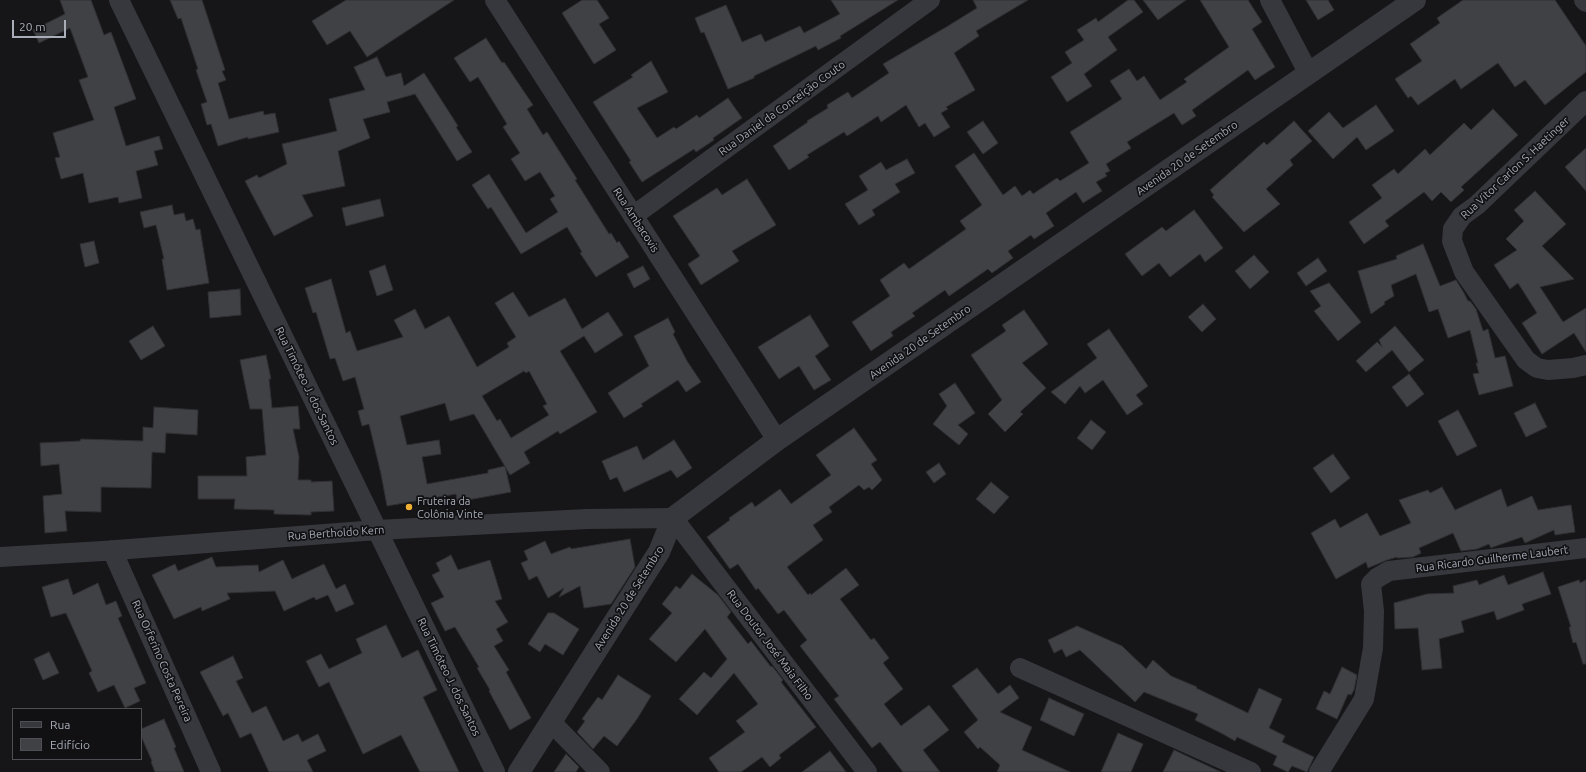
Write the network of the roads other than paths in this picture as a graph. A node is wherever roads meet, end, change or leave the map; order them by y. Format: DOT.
graph roads {
  1 [pos="119,0"];
  2 [pos="495,0"];
  3 [pos="930,0"];
  4 [pos="1270,0"];
  5 [pos="1416,0"];
  6 [pos="1308,74"];
  7 [pos="1586,101"];
  8 [pos="633,216"];
  9 [pos="1579,366"];
  10 [pos="777,440"];
  11 [pos="673,518"];
  12 [pos="377,530"];
  13 [pos="1586,548"];
  14 [pos="112,550"];
  15 [pos="0,557"];
  16 [pos="1020,668"];
  17 [pos="551,722"];
  18 [pos="211,772"];
  19 [pos="495,772"];
  20 [pos="519,772"];
  21 [pos="600,772"];
  22 [pos="867,772"];
  23 [pos="1251,772"];
  24 [pos="1319,772"];
  1 -- 12 [label="street, Rua Timóteo J. dos Santos"];
  2 -- 8 [label="street, Rua Ambacovis"];
  3 -- 8 [label="street, Rua Daniel da Conceição Couto"];
  4 -- 6 [label="street"];
  5 -- 6 [label="street, Avenida 20 de Setembro"];
  6 -- 10 [label="street, Avenida 20 de Setembro"];
  7 -- 9 [label="street, Rua Vitor Carlon S. Haetinger"];
  8 -- 10 [label="street, Rua Ambacovis"];
  10 -- 11 [label="street, Avenida 20 de Setembro"];
  11 -- 12 [label="street, Rua Bertholdo Kern"];
  11 -- 17 [label="street, Avenida 20 de Setembro"];
  11 -- 22 [label="street, Rua Doutor José Maia Filho"];
  12 -- 14 [label="street, Rua Bertholdo Kern"];
  12 -- 19 [label="street, Rua Timóteo J. dos Santos"];
  13 -- 24 [label="street, Rua Ricardo Guilherme Laubert"];
  14 -- 15 [label="street, Rua Bertholdo Kern"];
  14 -- 18 [label="street, Rua Orferino Costa Pereira"];
  16 -- 23 [label="street"];
  17 -- 20 [label="street, Avenida 20 de Setembro"];
  17 -- 21 [label="street"];
}
